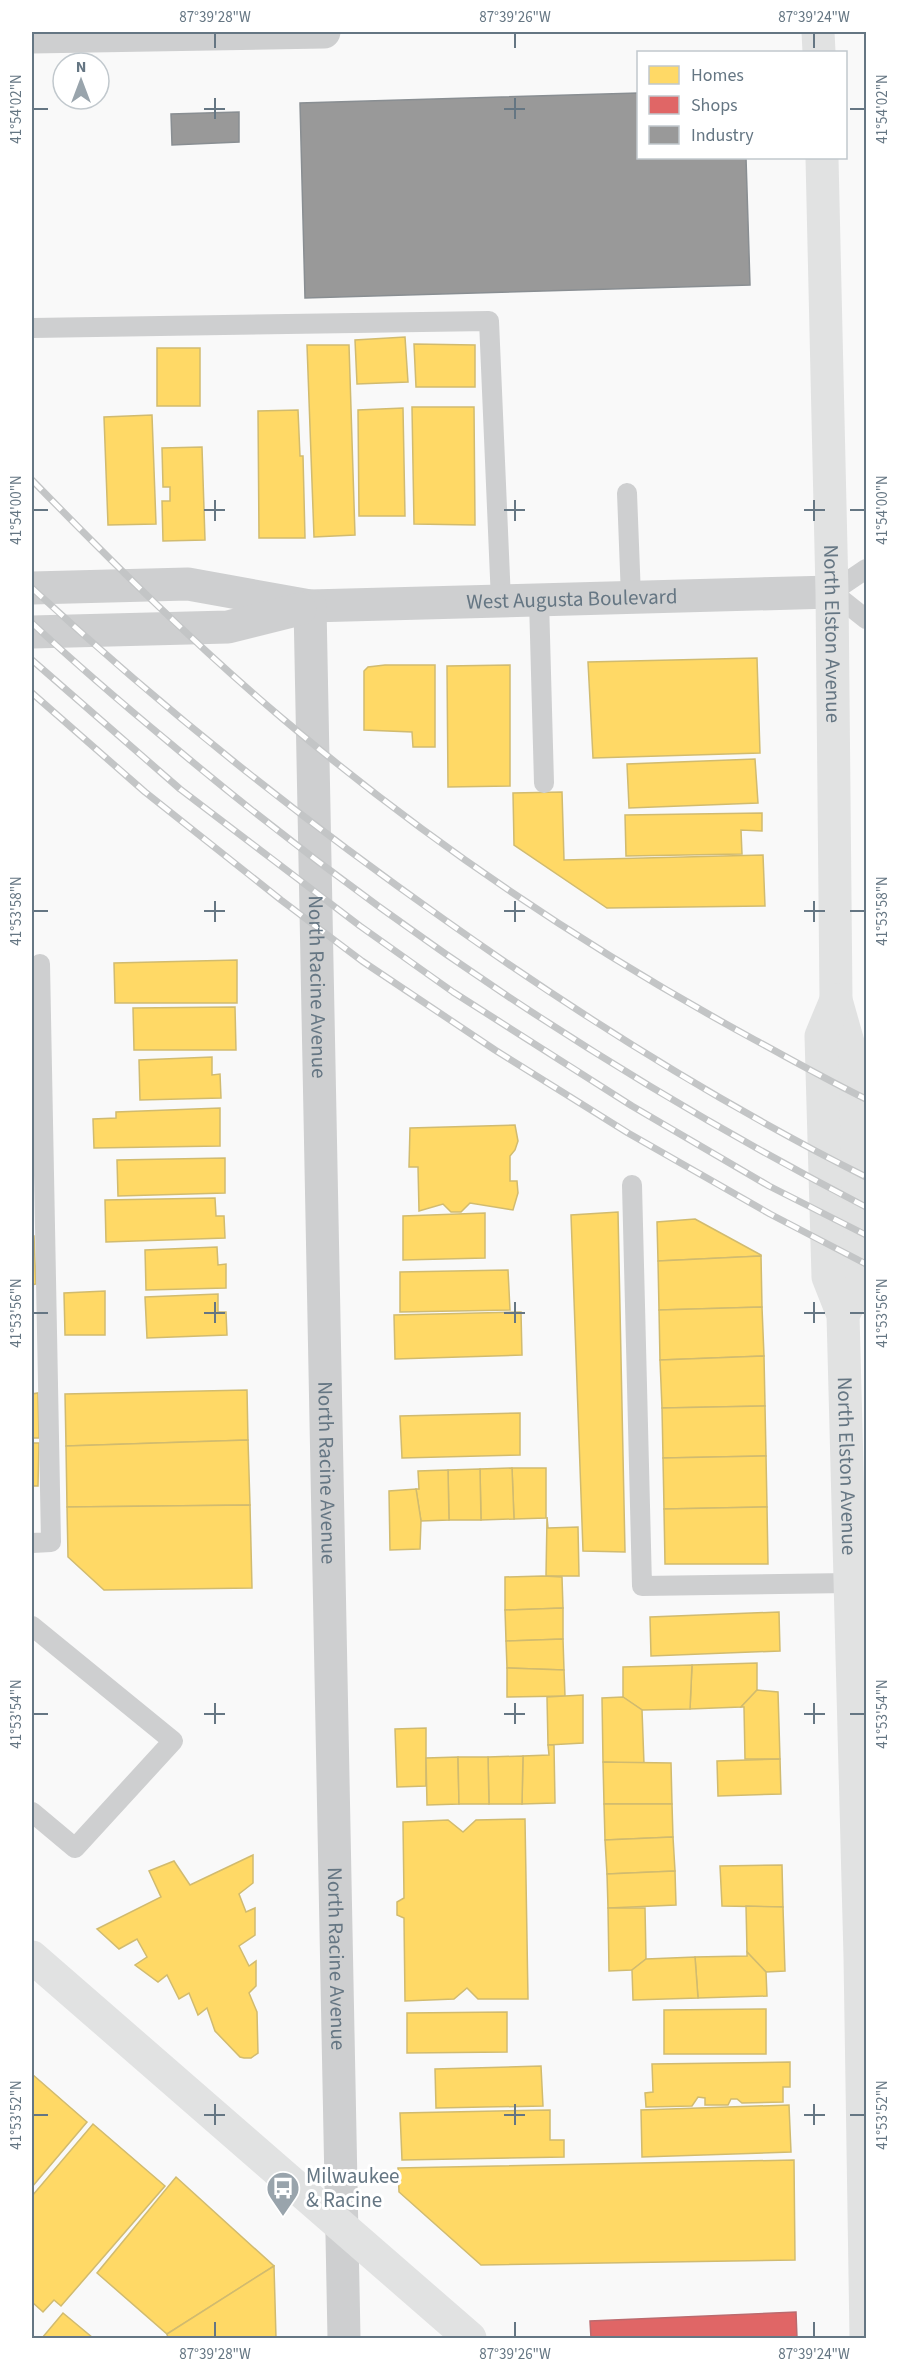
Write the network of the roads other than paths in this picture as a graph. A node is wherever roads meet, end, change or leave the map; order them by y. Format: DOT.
graph roads {
  1 [pos="324,32"];
  2 [pos="818,32"];
  3 [pos="32,37"];
  4 [pos="819,51"];
  5 [pos="822,159"];
  6 [pos="32,328"];
  7 [pos="627,494"];
  8 [pos="867,569"];
  9 [pos="32,588"];
  10 [pos="832,592"];
  11 [pos="631,597"];
  12 [pos="538,600"];
  13 [pos="501,601"];
  14 [pos="310,606"];
  15 [pos="867,619"];
  16 [pos="32,632"];
  17 [pos="544,783"];
  18 [pos="40,964"];
  19 [pos="632,1185"];
  20 [pos="32,1543"];
  21 [pos="849,1583"];
  22 [pos="32,1626"];
  23 [pos="860,1678"];
  24 [pos="32,1812"];
  25 [pos="32,1957"];
  26 [pos="863,1957"];
  27 [pos="865,2167"];
  28 [pos="341,2226"];
  29 [pos="344,2338"];
  30 [pos="470,2338"];
  31 [pos="866,2338"];
  1 -- 3 [label="street"];
  2 -- 4 [label="main road"];
  5 -- 10 [label="main road, North Elston Avenue"];
  6 -- 13 [label="lane"];
  7 -- 11 [label="lane"];
  8 -- 10 [label="lane"];
  9 -- 14 [label="street, West Augusta Boulevard"];
  10 -- 11 [label="street, West Augusta Boulevard"];
  10 -- 15 [label="lane"];
  10 -- 21 [label="main road, North Elston Avenue"];
  11 -- 12 [label="street, West Augusta Boulevard"];
  12 -- 13 [label="street, West Augusta Boulevard"];
  12 -- 17 [label="lane"];
  13 -- 14 [label="street, West Augusta Boulevard"];
  14 -- 16 [label="street, West Augusta Boulevard"];
  14 -- 28 [label="street, North Racine Avenue"];
  18 -- 20 [label="lane"];
  19 -- 21 [label="lane"];
  21 -- 23 [label="main road, North Elston Avenue"];
  22 -- 24 [label="lane"];
  23 -- 26 [label="main road, North Elston Avenue"];
  25 -- 28 [label="main road"];
  26 -- 27 [label="main road, North Elston Avenue"];
  27 -- 31 [label="main road, North Elston Avenue"];
  28 -- 29 [label="street, North Racine Avenue"];
  28 -- 30 [label="main road"];
}
